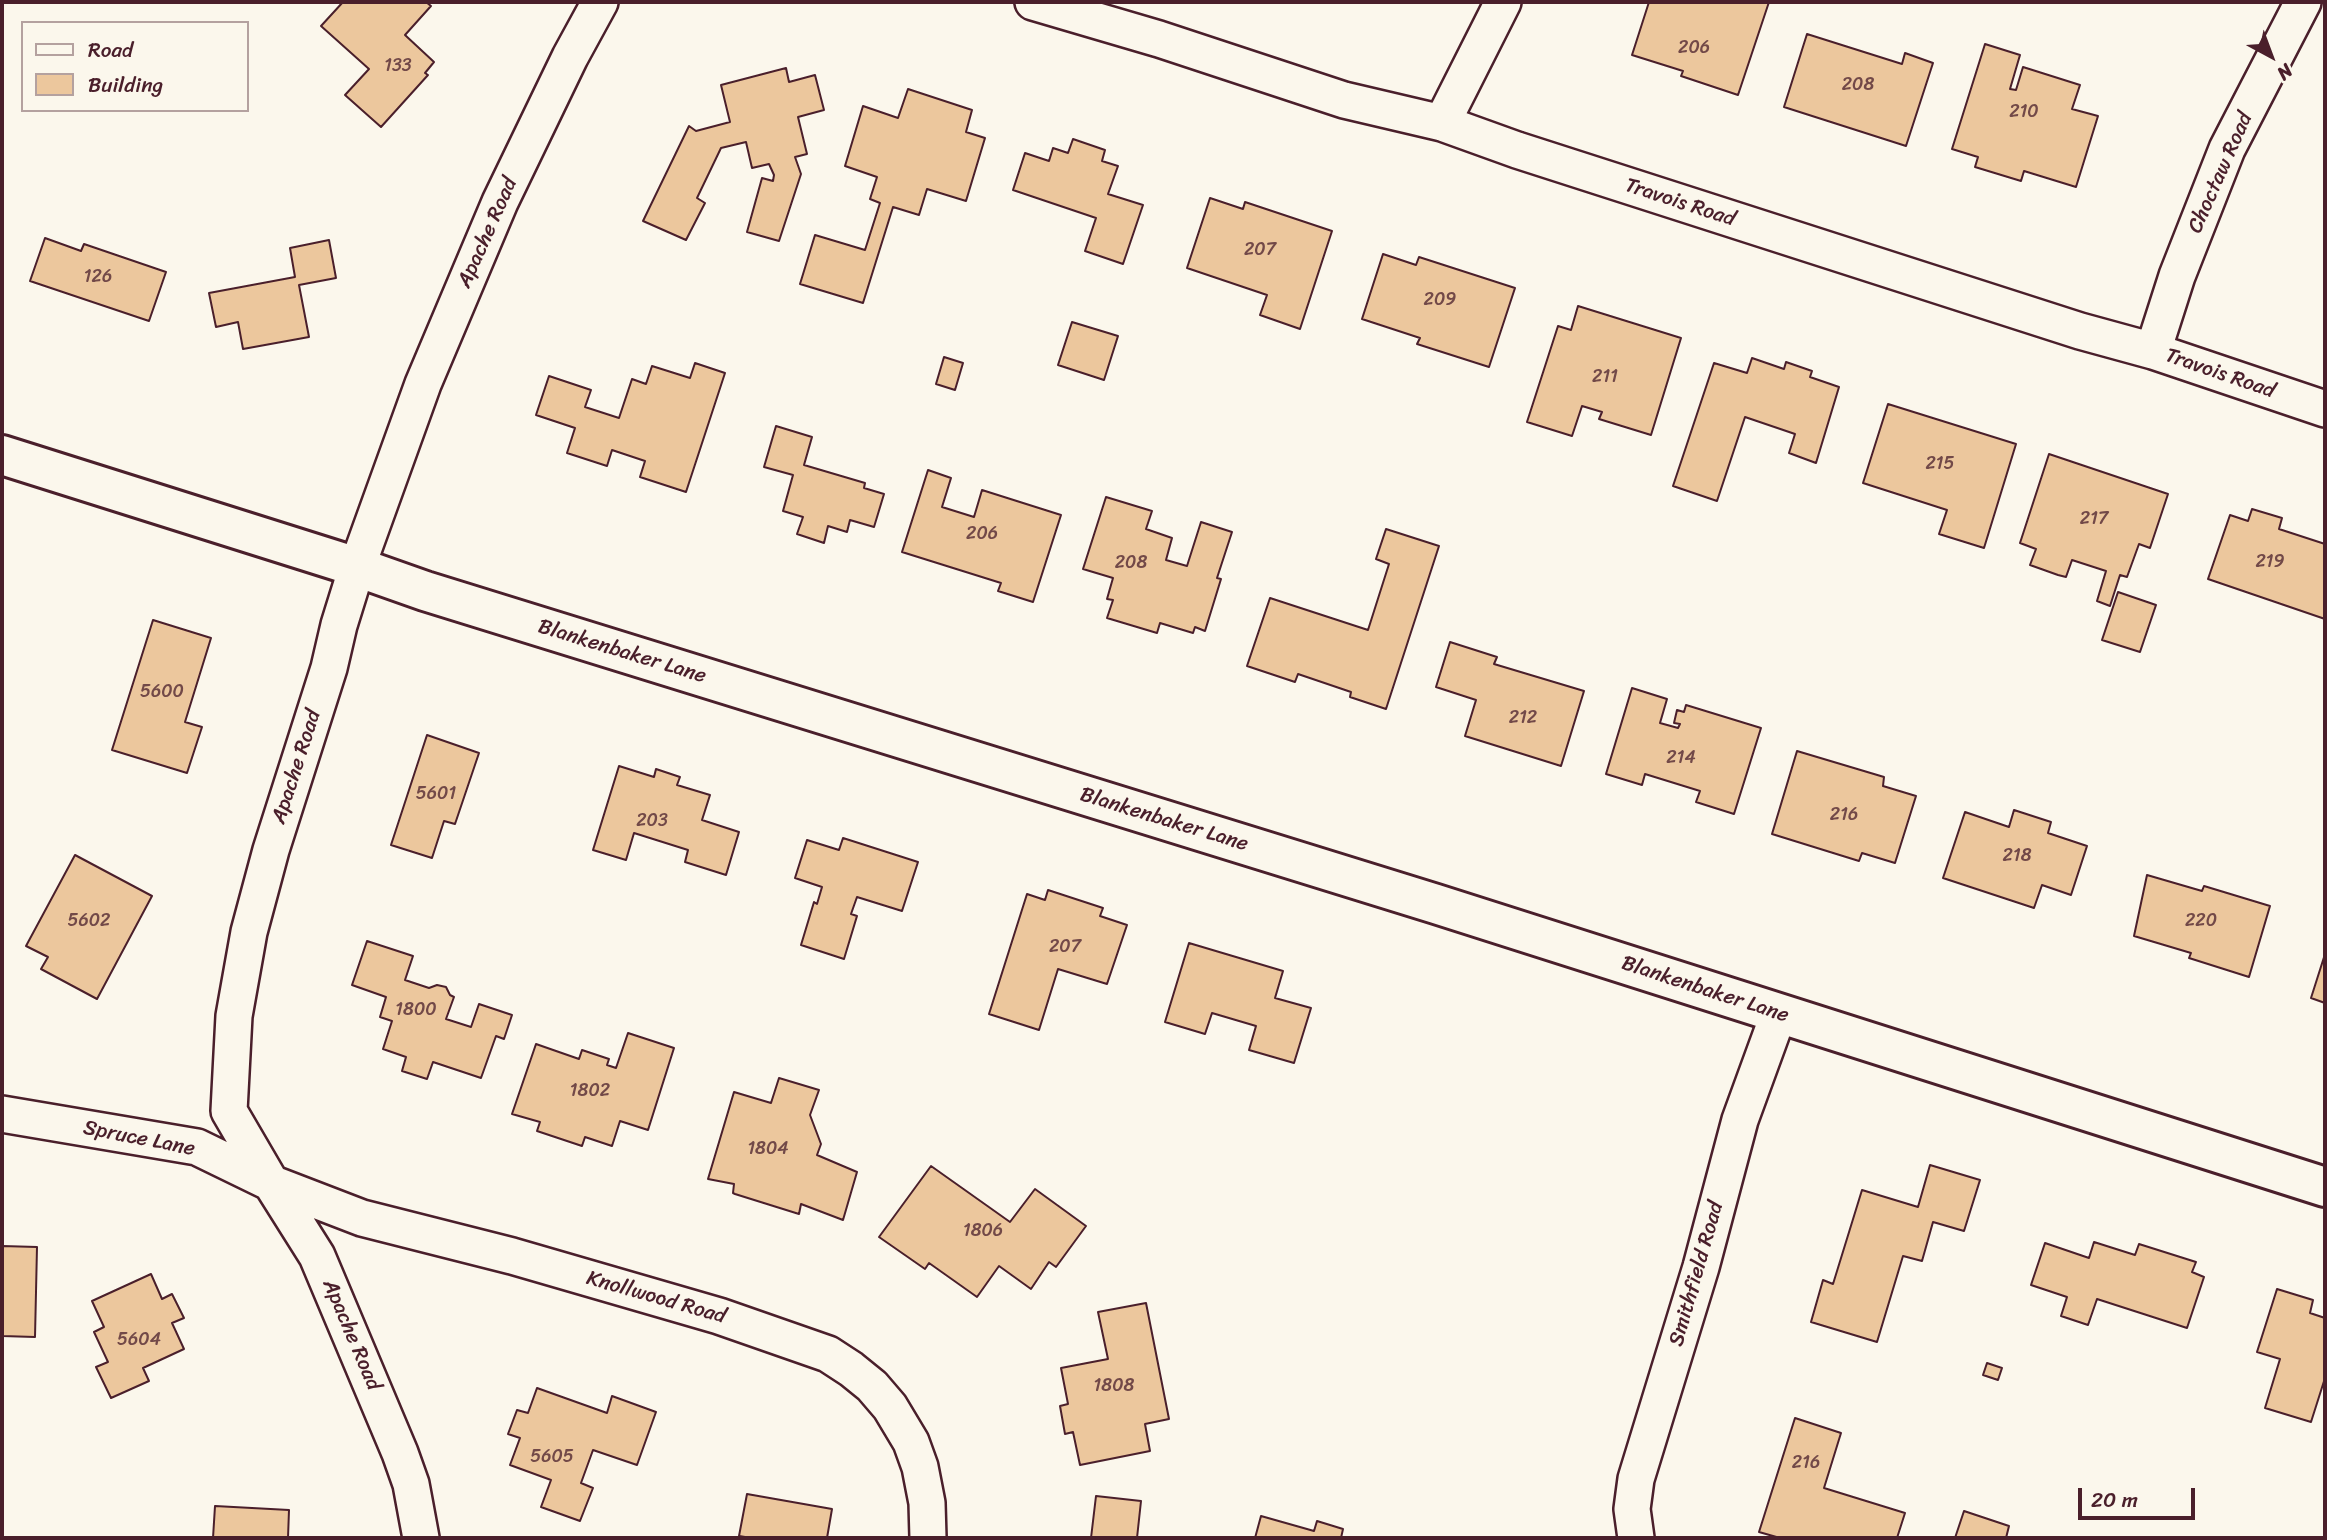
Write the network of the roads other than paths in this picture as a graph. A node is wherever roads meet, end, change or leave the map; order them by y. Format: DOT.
graph roads {
  1 [pos="600,2"];
  2 [pos="1033,2"];
  3 [pos="1503,2"];
  4 [pos="2304,2"];
  5 [pos="1442,123"];
  6 [pos="2153,351"];
  7 [pos="2325,409"];
  8 [pos="2,455"];
  9 [pos="357,567"];
  10 [pos="1779,1013"];
  11 [pos="2,1114"];
  12 [pos="271,1183"];
  13 [pos="2325,1187"];
  14 [pos="421,1538"];
  15 [pos="928,1538"];
  16 [pos="1636,1538"];
  1 -- 9 [label="street, Apache Road"];
  2 -- 5 [label="street, Travois Road"];
  3 -- 5 [label="street"];
  4 -- 6 [label="street, Choctaw Road"];
  5 -- 6 [label="street, Travois Road"];
  6 -- 7 [label="street, Travois Road"];
  8 -- 9 [label="street, Blankenbaker Lane"];
  9 -- 10 [label="street, Blankenbaker Lane"];
  9 -- 12 [label="street, Apache Road"];
  10 -- 13 [label="street, Blankenbaker Lane"];
  10 -- 16 [label="street, Smithfield Road"];
  11 -- 12 [label="street, Spruce Lane"];
  12 -- 14 [label="street, Apache Road"];
  12 -- 15 [label="street, Knollwood Road"];
}
